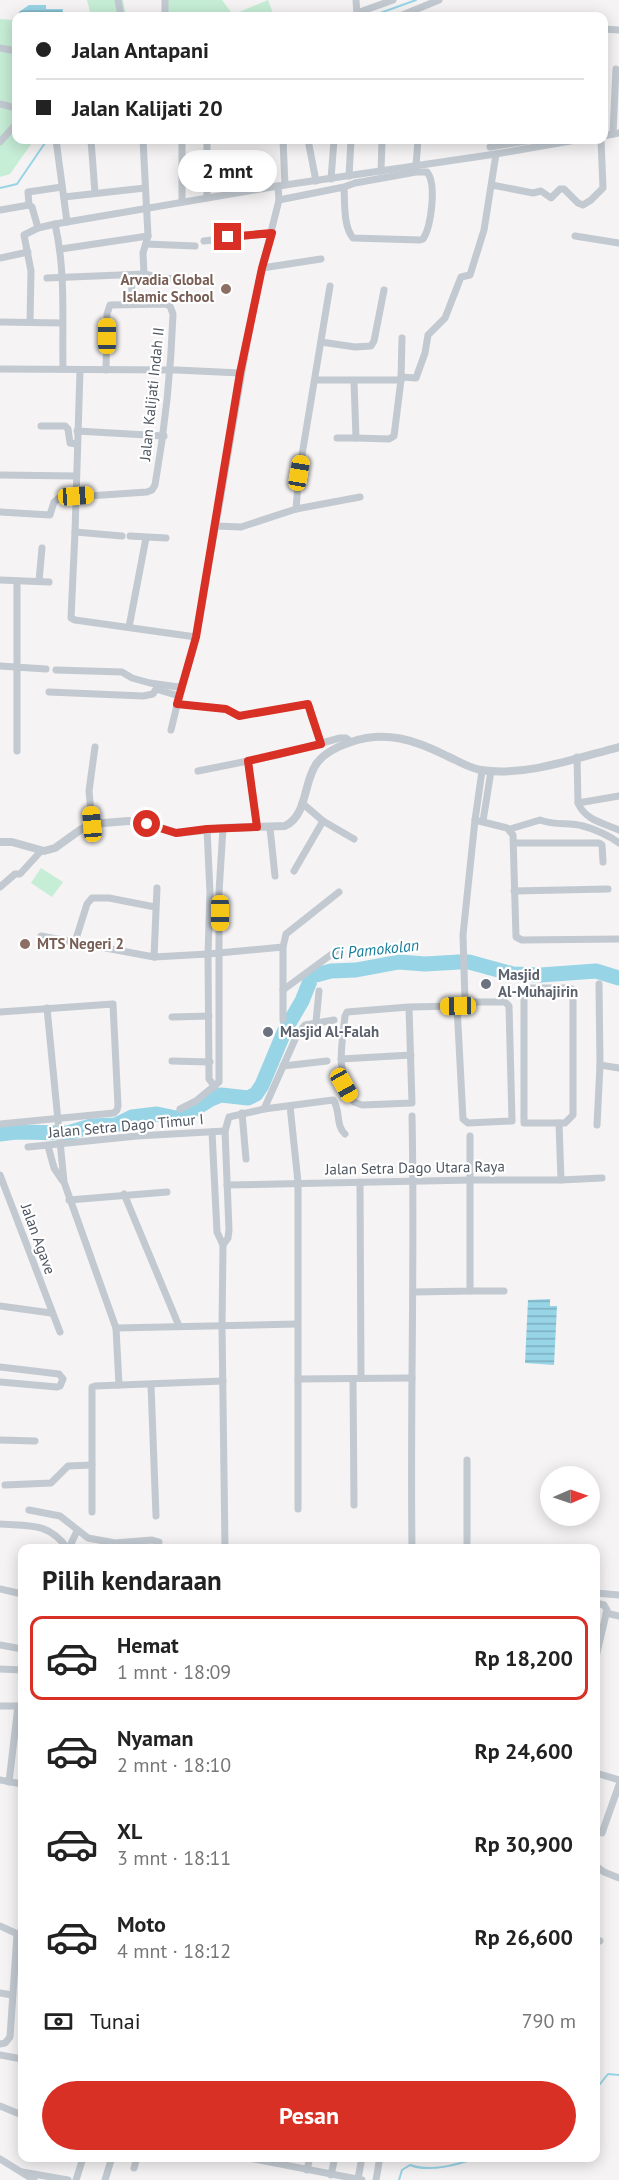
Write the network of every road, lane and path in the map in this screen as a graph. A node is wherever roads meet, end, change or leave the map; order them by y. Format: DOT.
graph roads {
  1 [pos="393,0"];
  2 [pos="439,0"];
  3 [pos="364,12"];
  4 [pos="419,12"];
  5 [pos="616,69"];
  6 [pos="12,128"];
  7 [pos="616,134"];
  8 [pos="0,142"];
  9 [pos="57,144"];
  10 [pos="91,144"];
  11 [pos="144,144"];
  12 [pos="182,144"];
  13 [pos="207,144"];
  14 [pos="283,144"];
  15 [pos="309,144"];
  16 [pos="334,144"];
  17 [pos="351,144"];
  18 [pos="382,144"];
  19 [pos="418,144"];
  20 [pos="508,144"];
  21 [pos="553,144"];
  22 [pos="602,144"];
  23 [pos="490,147"];
  24 [pos="496,154"];
  25 [pos="416,166"];
  26 [pos="381,171"];
  27 [pos="349,176"];
  28 [pos="331,179"];
  29 [pos="316,181"];
  30 [pos="492,185"];
  31 [pos="282,186"];
  32 [pos="63,187"];
  33 [pos="344,187"];
  34 [pos="145,188"];
  35 [pos="95,193"];
  36 [pos="64,197"];
  37 [pos="207,198"];
  38 [pos="279,200"];
  39 [pos="182,202"];
  40 [pos="29,206"];
  41 [pos="147,208"];
  42 [pos="0,210"];
  43 [pos="67,222"];
  44 [pos="56,224"];
  45 [pos="38,228"];
  46 [pos="272,233"];
  47 [pos="574,236"];
  48 [pos="147,240"];
  49 [pos="204,241"];
  50 [pos="619,243"];
  51 [pos="195,246"];
  52 [pos="61,249"];
  53 [pos="28,252"];
  54 [pos="0,258"];
  55 [pos="321,259"];
  56 [pos="262,268"];
  57 [pos="130,274"];
  58 [pos="144,274"];
  59 [pos="63,277"];
  60 [pos="47,278"];
  61 [pos="196,280"];
  62 [pos="330,286"];
  63 [pos="384,290"];
  64 [pos="132,294"];
  65 [pos="0,322"];
  66 [pos="30,322"];
  67 [pos="62,323"];
  68 [pos="402,338"];
  69 [pos="321,342"];
  70 [pos="0,369"];
  71 [pos="63,369"];
  72 [pos="80,370"];
  73 [pos="106,370"];
  74 [pos="171,370"];
  75 [pos="240,373"];
  76 [pos="400,379"];
  77 [pos="315,380"];
  78 [pos="354,381"];
  79 [pos="41,426"];
  80 [pos="77,431"];
  81 [pos="164,436"];
  82 [pos="337,438"];
  83 [pos="356,438"];
  84 [pos="76,444"];
  85 [pos="0,476"];
  86 [pos="76,476"];
  87 [pos="76,496"];
  88 [pos="360,496"];
  89 [pos="296,509"];
  90 [pos="0,512"];
  91 [pos="216,526"];
  92 [pos="75,532"];
  93 [pos="146,538"];
  94 [pos="166,538"];
  95 [pos="42,548"];
  96 [pos="0,580"];
  97 [pos="17,581"];
  98 [pos="39,581"];
  99 [pos="49,582"];
  100 [pos="129,627"];
  101 [pos="196,637"];
  102 [pos="0,666"];
  103 [pos="18,666"];
  104 [pos="46,669"];
  105 [pos="56,670"];
  106 [pos="180,687"];
  107 [pos="49,692"];
  108 [pos="178,700"];
  109 [pos="171,730"];
  110 [pos="351,742"];
  111 [pos="321,744"];
  112 [pos="95,747"];
  113 [pos="619,747"];
  114 [pos="18,751"];
  115 [pos="577,757"];
  116 [pos="248,761"];
  117 [pos="198,771"];
  118 [pos="486,771"];
  119 [pos="619,796"];
  120 [pos="302,803"];
  121 [pos="578,803"];
  122 [pos="479,820"];
  123 [pos="323,821"];
  124 [pos="92,824"];
  125 [pos="257,827"];
  126 [pos="223,828"];
  127 [pos="270,828"];
  128 [pos="207,829"];
  129 [pos="510,829"];
  130 [pos="619,830"];
  131 [pos="354,838"];
  132 [pos="0,842"];
  133 [pos="514,843"];
  134 [pos="619,843"];
  135 [pos="41,851"];
  136 [pos="603,861"];
  137 [pos="222,862"];
  138 [pos="209,863"];
  139 [pos="294,871"];
  140 [pos="274,876"];
  141 [pos="0,887"];
  142 [pos="157,888"];
  143 [pos="608,889"];
  144 [pos="514,891"];
  145 [pos="219,892"];
  146 [pos="339,892"];
  147 [pos="210,893"];
  148 [pos="155,907"];
  149 [pos="41,936"];
  150 [pos="619,939"];
  151 [pos="75,942"];
  152 [pos="283,947"];
  153 [pos="336,951"];
  154 [pos="220,953"];
  155 [pos="208,954"];
  156 [pos="154,957"];
  157 [pos="600,984"];
  158 [pos="283,990"];
  159 [pos="319,991"];
  160 [pos="461,1004"];
  161 [pos="409,1006"];
  162 [pos="47,1008"];
  163 [pos="0,1012"];
  164 [pos="172,1017"];
  165 [pos="209,1017"];
  166 [pos="284,1020"];
  167 [pos="334,1020"];
  168 [pos="316,1022"];
  169 [pos="411,1055"];
  170 [pos="341,1059"];
  171 [pos="172,1061"];
  172 [pos="327,1061"];
  173 [pos="210,1062"];
  174 [pos="600,1065"];
  175 [pos="284,1066"];
  176 [pos="619,1068"];
  177 [pos="215,1087"];
  178 [pos="290,1106"];
  179 [pos="264,1108"];
  180 [pos="180,1109"];
  181 [pos="242,1113"];
  182 [pos="412,1116"];
  183 [pos="58,1123"];
  184 [pos="559,1123"];
  185 [pos="0,1124"];
  186 [pos="597,1125"];
  187 [pos="225,1131"];
  188 [pos="212,1132"];
  189 [pos="345,1134"];
  190 [pos="470,1136"];
  191 [pos="60,1142"];
  192 [pos="48,1146"];
  193 [pos="28,1148"];
  194 [pos="246,1159"];
  195 [pos="0,1175"];
  196 [pos="602,1178"];
  197 [pos="471,1180"];
  198 [pos="561,1180"];
  199 [pos="414,1181"];
  200 [pos="64,1182"];
  201 [pos="298,1182"];
  202 [pos="360,1182"];
  203 [pos="227,1185"];
  204 [pos="167,1192"];
  205 [pos="124,1194"];
  206 [pos="69,1200"];
  207 [pos="223,1245"];
  208 [pos="470,1291"];
  209 [pos="504,1291"];
  210 [pos="414,1292"];
  211 [pos="0,1306"];
  212 [pos="51,1312"];
  213 [pos="297,1324"];
  214 [pos="179,1326"];
  215 [pos="222,1326"];
  216 [pos="116,1328"];
  217 [pos="60,1332"];
  218 [pos="0,1367"];
  219 [pos="357,1378"];
  220 [pos="412,1378"];
  221 [pos="298,1379"];
  222 [pos="223,1381"];
  223 [pos="0,1382"];
  224 [pos="119,1385"];
  225 [pos="151,1385"];
  226 [pos="0,1440"];
  227 [pos="35,1441"];
  228 [pos="467,1460"];
  229 [pos="92,1465"];
  230 [pos="5,1485"];
  231 [pos="354,1505"];
  232 [pos="298,1509"];
  233 [pos="29,1510"];
  234 [pos="92,1512"];
  235 [pos="156,1516"];
  236 [pos="0,1524"];
  237 [pos="77,1531"];
  238 [pos="159,1542"];
  239 [pos="64,1544"];
  240 [pos="70,1544"];
  241 [pos="225,1544"];
  242 [pos="411,1544"];
  243 [pos="467,1544"];
  244 [pos="0,1589"];
  245 [pos="18,1593"];
  246 [pos="600,1593"];
  247 [pos="619,1595"];
  248 [pos="600,1604"];
  249 [pos="606,1613"];
  250 [pos="619,1616"];
  251 [pos="600,1637"];
  252 [pos="0,1645"];
  253 [pos="18,1648"];
  254 [pos="0,1669"];
  255 [pos="18,1670"];
  256 [pos="0,1706"];
  257 [pos="18,1706"];
  258 [pos="18,1720"];
  259 [pos="600,1775"];
  260 [pos="0,1780"];
  261 [pos="9,1782"];
  262 [pos="619,1782"];
  263 [pos="18,1783"];
  264 [pos="602,1833"];
  265 [pos="600,1869"];
  266 [pos="619,1878"];
  267 [pos="0,1926"];
  268 [pos="18,1934"];
  269 [pos="18,1950"];
  270 [pos="0,1993"];
  271 [pos="12,1995"];
  272 [pos="0,2044"];
  273 [pos="0,2055"];
  274 [pos="18,2058"];
  275 [pos="0,2106"];
  276 [pos="18,2113"];
  277 [pos="0,2159"];
  278 [pos="82,2162"];
  279 [pos="110,2162"];
  280 [pos="136,2162"];
  281 [pos="267,2162"];
  282 [pos="308,2162"];
  283 [pos="334,2162"];
  284 [pos="362,2162"];
  285 [pos="379,2162"];
  286 [pos="134,2168"];
  287 [pos="305,2170"];
  288 [pos="22,2172"];
  289 [pos="331,2175"];
  290 [pos="34,2180"];
  291 [pos="68,2180"];
  292 [pos="76,2180"];
  293 [pos="105,2180"];
  294 [pos="302,2180"];
  295 [pos="360,2180"];
  296 [pos="376,2180"];
  1 -- 3 [label="street"];
  2 -- 4 [label="street"];
  5 -- 7 [label="street"];
  6 -- 8 [label="street"];
  9 -- 32 [label="street"];
  10 -- 35 [label="street"];
  11 -- 34 [label="street"];
  12 -- 39 [label="street"];
  13 -- 37 [label="street"];
  14 -- 31 [label="street"];
  15 -- 29 [label="street"];
  16 -- 28 [label="street"];
  17 -- 27 [label="street"];
  18 -- 26 [label="street"];
  19 -- 25 [label="street"];
  20 -- 23 [label="street"];
  21 -- 24 [label="street"];
  22 -- 30 [label="street"];
  24 -- 25 [label="street"];
  24 -- 30 [label="street"];
  25 -- 26 [label="street"];
  26 -- 27 [label="street"];
  27 -- 28 [label="street"];
  28 -- 29 [label="street"];
  29 -- 31 [label="street"];
  30 -- 76 [label="street"];
  31 -- 37 [label="street"];
  31 -- 38 [label="street"];
  32 -- 36 [label="street"];
  32 -- 40 [label="street"];
  33 -- 33 [label="street"];
  33 -- 38 [label="street"];
  34 -- 35 [label="street"];
  34 -- 41 [label="street"];
  35 -- 36 [label="street"];
  36 -- 43 [label="street"];
  37 -- 39 [label="street"];
  38 -- 46 [label="street"];
  39 -- 41 [label="street"];
  40 -- 42 [label="street"];
  40 -- 45 [label="street"];
  41 -- 43 [label="street"];
  41 -- 48 [label="street"];
  43 -- 44 [label="street"];
  44 -- 45 [label="street"];
  44 -- 52 [label="street"];
  45 -- 53 [label="street"];
  46 -- 49 [label="street"];
  46 -- 56 [label="street"];
  47 -- 50 [label="street"];
  48 -- 51 [label="street"];
  48 -- 52 [label="street"];
  48 -- 58 [label="street"];
  52 -- 59 [label="street"];
  53 -- 54 [label="street"];
  53 -- 66 [label="street"];
  55 -- 56 [label="street"];
  56 -- 75 [label="street"];
  57 -- 58 [label="street"];
  57 -- 59 [label="street"];
  57 -- 64 [label="street"];
  58 -- 61 [label="street"];
  59 -- 60 [label="street"];
  59 -- 67 [label="street"];
  62 -- 69 [label="street"];
  63 -- 69 [label="street"];
  65 -- 66 [label="street"];
  66 -- 67 [label="street"];
  67 -- 71 [label="street"];
  68 -- 76 [label="street"];
  69 -- 77 [label="street"];
  70 -- 71 [label="street"];
  71 -- 72 [label="street"];
  72 -- 73 [label="street"];
  72 -- 80 [label="street"];
  73 -- 74 [label="street"];
  73 -- 74 [label="street, Jalan Kalijati Indah II"];
  74 -- 75 [label="street"];
  74 -- 81 [label="street, Jalan Kalijati Indah II"];
  75 -- 91 [label="street"];
  76 -- 78 [label="street"];
  76 -- 83 [label="street"];
  77 -- 78 [label="street"];
  77 -- 89 [label="street"];
  78 -- 83 [label="street"];
  79 -- 84 [label="street"];
  80 -- 81 [label="street"];
  80 -- 84 [label="street"];
  81 -- 87 [label="street, Jalan Kalijati Indah II"];
  82 -- 83 [label="street"];
  84 -- 86 [label="street"];
  85 -- 86 [label="street"];
  86 -- 87 [label="street"];
  87 -- 90 [label="street"];
  87 -- 92 [label="street"];
  88 -- 89 [label="street"];
  89 -- 91 [label="street"];
  91 -- 101 [label="street"];
  92 -- 93 [label="street"];
  92 -- 100 [label="street"];
  93 -- 94 [label="street"];
  93 -- 100 [label="street"];
  95 -- 98 [label="street"];
  96 -- 97 [label="street"];
  97 -- 98 [label="street"];
  97 -- 103 [label="street"];
  98 -- 99 [label="street"];
  100 -- 101 [label="street"];
  101 -- 106 [label="street"];
  102 -- 103 [label="street"];
  103 -- 104 [label="street"];
  103 -- 114 [label="street"];
  105 -- 106 [label="street"];
  106 -- 108 [label="street"];
  107 -- 108 [label="street"];
  108 -- 109 [label="street"];
  108 -- 111 [label="street"];
  110 -- 111 [label="street"];
  110 -- 118 [label="street"];
  110 -- 120 [label="street"];
  111 -- 116 [label="street"];
  112 -- 124 [label="street"];
  113 -- 115 [label="street"];
  115 -- 118 [label="street"];
  115 -- 121 [label="street"];
  116 -- 117 [label="street"];
  116 -- 125 [label="street"];
  118 -- 122 [label="street"];
  119 -- 121 [label="street"];
  120 -- 123 [label="street"];
  120 -- 127 [label="street"];
  121 -- 130 [label="street"];
  122 -- 129 [label="street"];
  122 -- 160 [label="street"];
  123 -- 131 [label="street"];
  123 -- 139 [label="street"];
  124 -- 128 [label="street"];
  124 -- 135 [label="street"];
  125 -- 126 [label="street"];
  125 -- 127 [label="street"];
  126 -- 128 [label="street"];
  126 -- 137 [label="street"];
  127 -- 140 [label="street"];
  128 -- 138 [label="street"];
  129 -- 133 [label="street"];
  129 -- 134 [label="street"];
  132 -- 135 [label="street"];
  133 -- 136 [label="street"];
  133 -- 144 [label="street"];
  135 -- 141 [label="street"];
  137 -- 138 [label="street"];
  137 -- 145 [label="street"];
  138 -- 147 [label="street"];
  142 -- 148 [label="street"];
  143 -- 144 [label="street"];
  144 -- 150 [label="street"];
  145 -- 147 [label="street"];
  145 -- 154 [label="street"];
  146 -- 152 [label="street"];
  147 -- 155 [label="street"];
  148 -- 151 [label="street"];
  148 -- 156 [label="street"];
  149 -- 151 [label="street"];
  151 -- 156 [label="street"];
  152 -- 154 [label="street"];
  152 -- 158 [label="street"];
  153 -- 158 [label="street"];
  154 -- 155 [label="street"];
  154 -- 177 [label="street"];
  155 -- 156 [label="street"];
  155 -- 165 [label="street"];
  157 -- 174 [label="street"];
  158 -- 166 [label="street"];
  159 -- 168 [label="street"];
  160 -- 160 [label="street"];
  160 -- 161 [label="street"];
  161 -- 169 [label="street"];
  161 -- 170 [label="street"];
  162 -- 163 [label="street"];
  162 -- 183 [label="street"];
  162 -- 183 [label="street"];
  164 -- 165 [label="street"];
  165 -- 173 [label="street"];
  167 -- 168 [label="street"];
  168 -- 175 [label="street"];
  169 -- 170 [label="street"];
  169 -- 170 [label="street"];
  171 -- 173 [label="street"];
  172 -- 175 [label="street"];
  173 -- 177 [label="street"];
  174 -- 176 [label="street"];
  174 -- 186 [label="street"];
  175 -- 179 [label="street"];
  177 -- 180 [label="street"];
  178 -- 179 [label="street"];
  178 -- 189 [label="street"];
  178 -- 201 [label="street"];
  179 -- 181 [label="street"];
  181 -- 187 [label="street"];
  181 -- 194 [label="street"];
  182 -- 199 [label="street"];
  183 -- 185 [label="street"];
  183 -- 191 [label="street"];
  184 -- 184 [label="street"];
  184 -- 198 [label="street"];
  187 -- 188 [label="street, Jalan Setra Dago Timur I"];
  187 -- 203 [label="street"];
  188 -- 191 [label="street, Jalan Setra Dago Timur I"];
  188 -- 207 [label="street"];
  190 -- 197 [label="street"];
  191 -- 192 [label="street, Jalan Setra Dago Timur I"];
  191 -- 200 [label="street"];
  192 -- 193 [label="street, Jalan Setra Dago Timur I"];
  192 -- 200 [label="street"];
  195 -- 212 [label="street, Jalan Agave"];
  196 -- 198 [label="street, Jalan Setra Dago Utara Raya"];
  197 -- 198 [label="street, Jalan Setra Dago Utara Raya"];
  197 -- 199 [label="street, Jalan Setra Dago Utara Raya"];
  197 -- 208 [label="street"];
  199 -- 202 [label="street, Jalan Setra Dago Utara Raya"];
  199 -- 210 [label="street"];
  200 -- 206 [label="street"];
  201 -- 202 [label="street, Jalan Setra Dago Utara Raya"];
  201 -- 203 [label="street, Jalan Setra Dago Utara Raya"];
  201 -- 213 [label="street"];
  202 -- 219 [label="street"];
  203 -- 207 [label="street"];
  204 -- 205 [label="street"];
  205 -- 206 [label="street"];
  205 -- 214 [label="street"];
  206 -- 216 [label="street"];
  207 -- 215 [label="street"];
  208 -- 209 [label="street"];
  208 -- 210 [label="street"];
  210 -- 220 [label="street"];
  211 -- 212 [label="street"];
  212 -- 217 [label="street, Jalan Agave"];
  213 -- 215 [label="street"];
  213 -- 221 [label="street"];
  214 -- 215 [label="street"];
  214 -- 216 [label="street"];
  215 -- 222 [label="street"];
  216 -- 224 [label="street"];
  218 -- 223 [label="street"];
  219 -- 220 [label="street"];
  219 -- 221 [label="street"];
  219 -- 231 [label="street"];
  220 -- 242 [label="street"];
  221 -- 232 [label="street"];
  222 -- 225 [label="street"];
  222 -- 241 [label="street"];
  224 -- 225 [label="street"];
  224 -- 229 [label="street"];
  225 -- 235 [label="street"];
  226 -- 227 [label="street"];
  228 -- 243 [label="street"];
  229 -- 230 [label="street"];
  229 -- 234 [label="street"];
  233 -- 237 [label="street"];
  236 -- 239 [label="street"];
  237 -- 238 [label="street"];
  237 -- 240 [label="street"];
  244 -- 245 [label="street"];
  246 -- 247 [label="street"];
  248 -- 249 [label="street"];
  249 -- 250 [label="street"];
  249 -- 251 [label="street"];
  252 -- 253 [label="street"];
  254 -- 255 [label="street"];
  256 -- 257 [label="street"];
  258 -- 261 [label="street"];
  259 -- 262 [label="street"];
  260 -- 261 [label="street"];
  261 -- 263 [label="street"];
  262 -- 264 [label="street"];
  265 -- 266 [label="street"];
  267 -- 268 [label="street"];
  269 -- 271 [label="street"];
  270 -- 271 [label="street"];
  271 -- 272 [label="street"];
  273 -- 274 [label="street"];
  275 -- 276 [label="street"];
  277 -- 288 [label="street"];
  278 -- 292 [label="street"];
  279 -- 293 [label="street"];
  280 -- 286 [label="street"];
  281 -- 287 [label="street"];
  282 -- 287 [label="street"];
  283 -- 289 [label="street"];
  284 -- 295 [label="street"];
  285 -- 296 [label="street"];
  287 -- 289 [label="street"];
  287 -- 294 [label="street"];
  288 -- 290 [label="street"];
  288 -- 291 [label="street"];
  289 -- 295 [label="street"];
}
